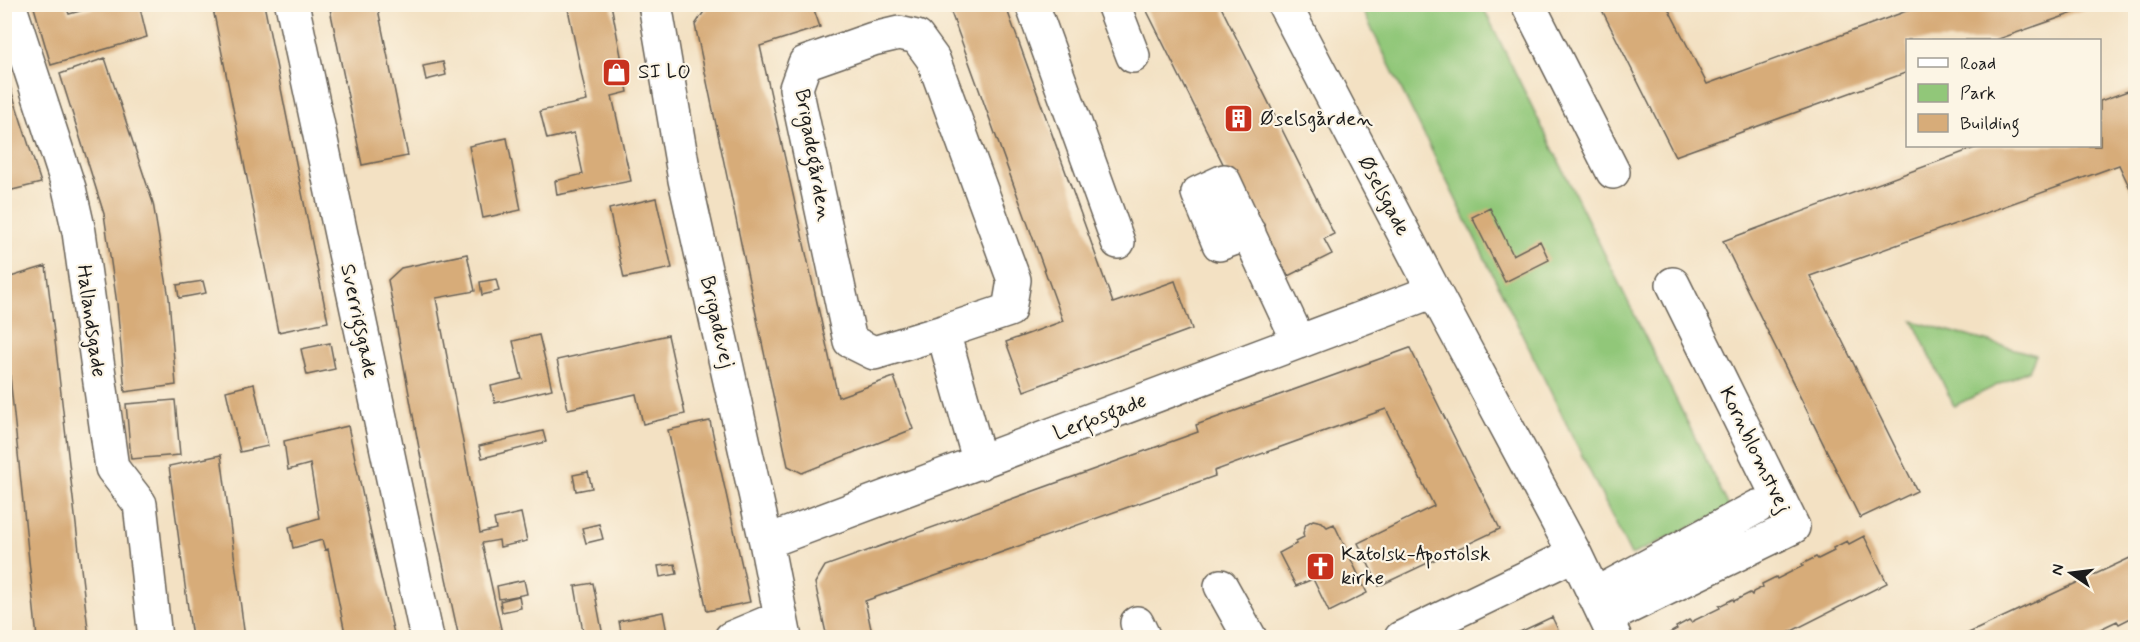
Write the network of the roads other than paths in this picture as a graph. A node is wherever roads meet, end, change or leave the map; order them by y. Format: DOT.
graph roads {
  1 [pos="9,4"];
  2 [pos="292,4"];
  3 [pos="655,4"];
  4 [pos="1032,4"];
  5 [pos="1113,4"];
  6 [pos="1284,4"];
  7 [pos="1528,4"];
  8 [pos="1133,57"];
  9 [pos="1613,172"];
  10 [pos="1249,233"];
  11 [pos="1118,242"];
  12 [pos="1673,284"];
  13 [pos="1434,291"];
  14 [pos="943,332"];
  15 [pos="1299,342"];
  16 [pos="980,463"];
  17 [pos="1757,507"];
  18 [pos="766,542"];
  19 [pos="1575,555"];
  20 [pos="1221,586"];
  21 [pos="1605,617"];
  22 [pos="783,627"];
  23 [pos="154,638"];
  24 [pos="427,638"];
  25 [pos="731,638"];
  26 [pos="1250,638"];
  27 [pos="1401,638"];
  1 -- 23 [label="street, Hallandsgade"];
  2 -- 24 [label="street, Sverrigsgade"];
  3 -- 18 [label="street, Brigadevej"];
  4 -- 11 [label="street"];
  5 -- 8 [label="street"];
  6 -- 13 [label="street, Øselsgade"];
  7 -- 9 [label="street"];
  10 -- 15 [label="street"];
  12 -- 21 [label="street, Kornblomstvej"];
  13 -- 15 [label="street, Lerfosgade"];
  13 -- 19 [label="street"];
  14 -- 14 [label="street, Brigadegården"];
  14 -- 16 [label="street"];
  15 -- 16 [label="street, Lerfosgade"];
  16 -- 18 [label="street, Lerfosgade"];
  17 -- 21 [label="street"];
  18 -- 22 [label="street, Brigadevej"];
  19 -- 21 [label="street"];
  19 -- 27 [label="street"];
  20 -- 26 [label="street"];
  22 -- 25 [label="street"];
}
